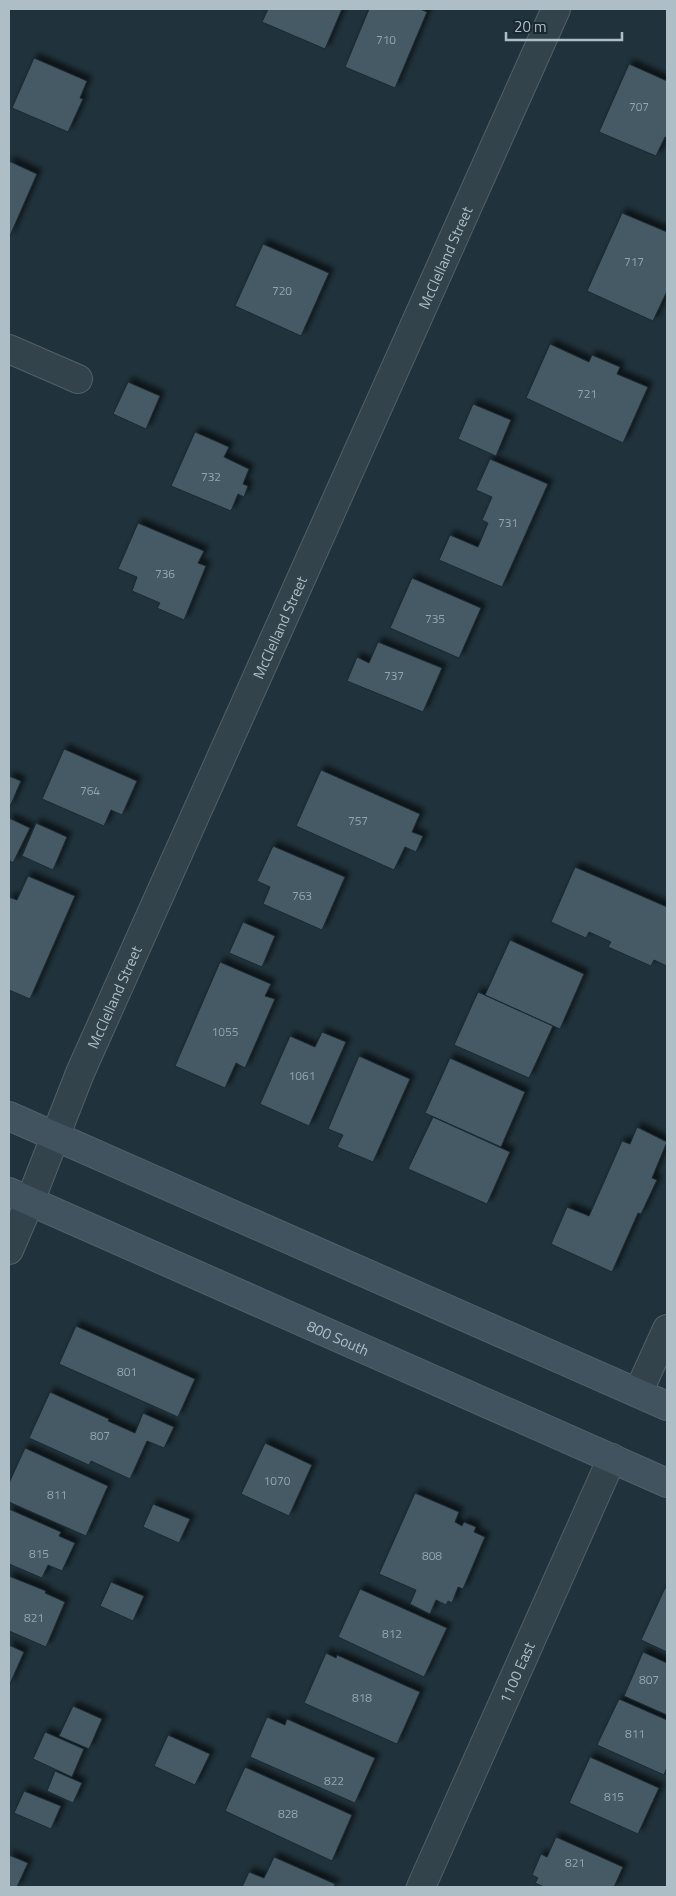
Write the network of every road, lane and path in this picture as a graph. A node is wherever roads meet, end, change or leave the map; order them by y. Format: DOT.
graph roads {
  1 [pos="556,9"];
  2 [pos="9,349"];
  3 [pos="78,379"];
  4 [pos="9,1116"];
  5 [pos="55,1136"];
  6 [pos="19,1196"];
  7 [pos="9,1250"];
  8 [pos="667,1329"];
  9 [pos="638,1393"];
  10 [pos="667,1406"];
  11 [pos="612,1458"];
  12 [pos="667,1483"];
  13 [pos="421,1887"];
  1 -- 5 [label="street, McClelland Street"];
  2 -- 3 [label="street"];
  4 -- 5 [label="main road"];
  5 -- 6 [label="street, McClelland Street"];
  5 -- 9 [label="main road"];
  6 -- 7 [label="street, McClelland Street"];
  6 -- 11 [label="main road, 800 South"];
  8 -- 9 [label="street"];
  9 -- 10 [label="main road"];
  11 -- 12 [label="main road, 800 South"];
  11 -- 13 [label="street, 1100 East"];
}
